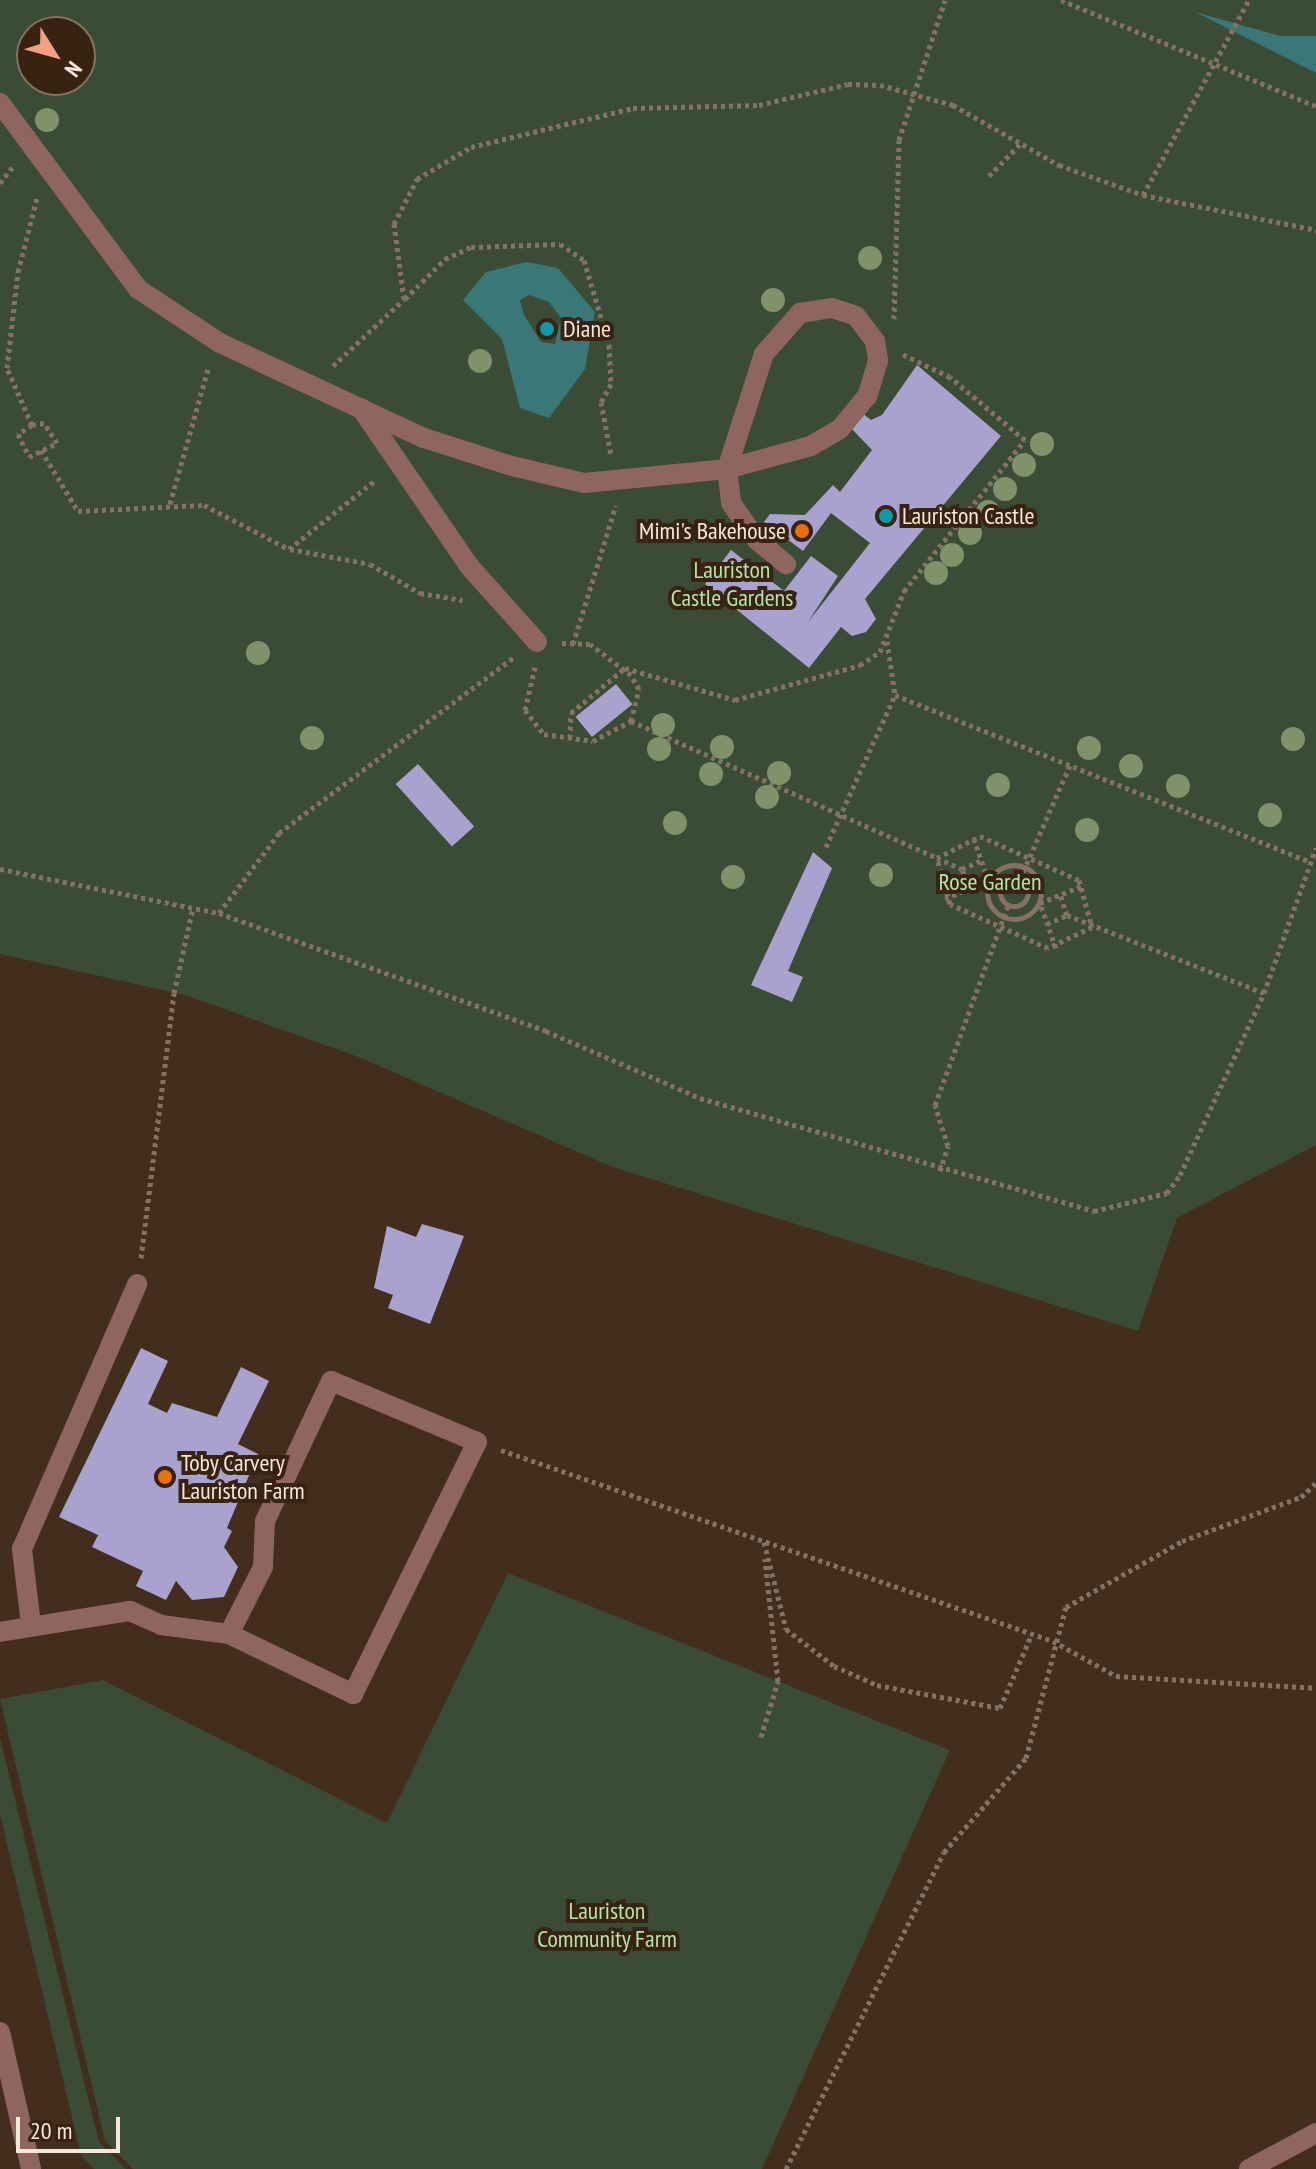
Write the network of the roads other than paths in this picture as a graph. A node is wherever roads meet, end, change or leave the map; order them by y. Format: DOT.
graph roads {
  1 [pos="0,103"];
  2 [pos="361,408"];
  3 [pos="727,469"];
  4 [pos="786,564"];
  5 [pos="537,642"];
  6 [pos="137,1284"];
  7 [pos="31,1625"];
  8 [pos="0,1632"];
  9 [pos="229,1634"];
  10 [pos="0,2032"];
  11 [pos="1316,2133"];
  12 [pos="31,2169"];
  13 [pos="1249,2169"];
  1 -- 2 [label="street"];
  2 -- 3 [label="street"];
  2 -- 5 [label="street"];
  3 -- 3 [label="street"];
  3 -- 4 [label="street"];
  6 -- 7 [label="street"];
  7 -- 8 [label="street"];
  7 -- 9 [label="street"];
  9 -- 9 [label="street"];
  10 -- 12 [label="street"];
  11 -- 13 [label="street"];
}
